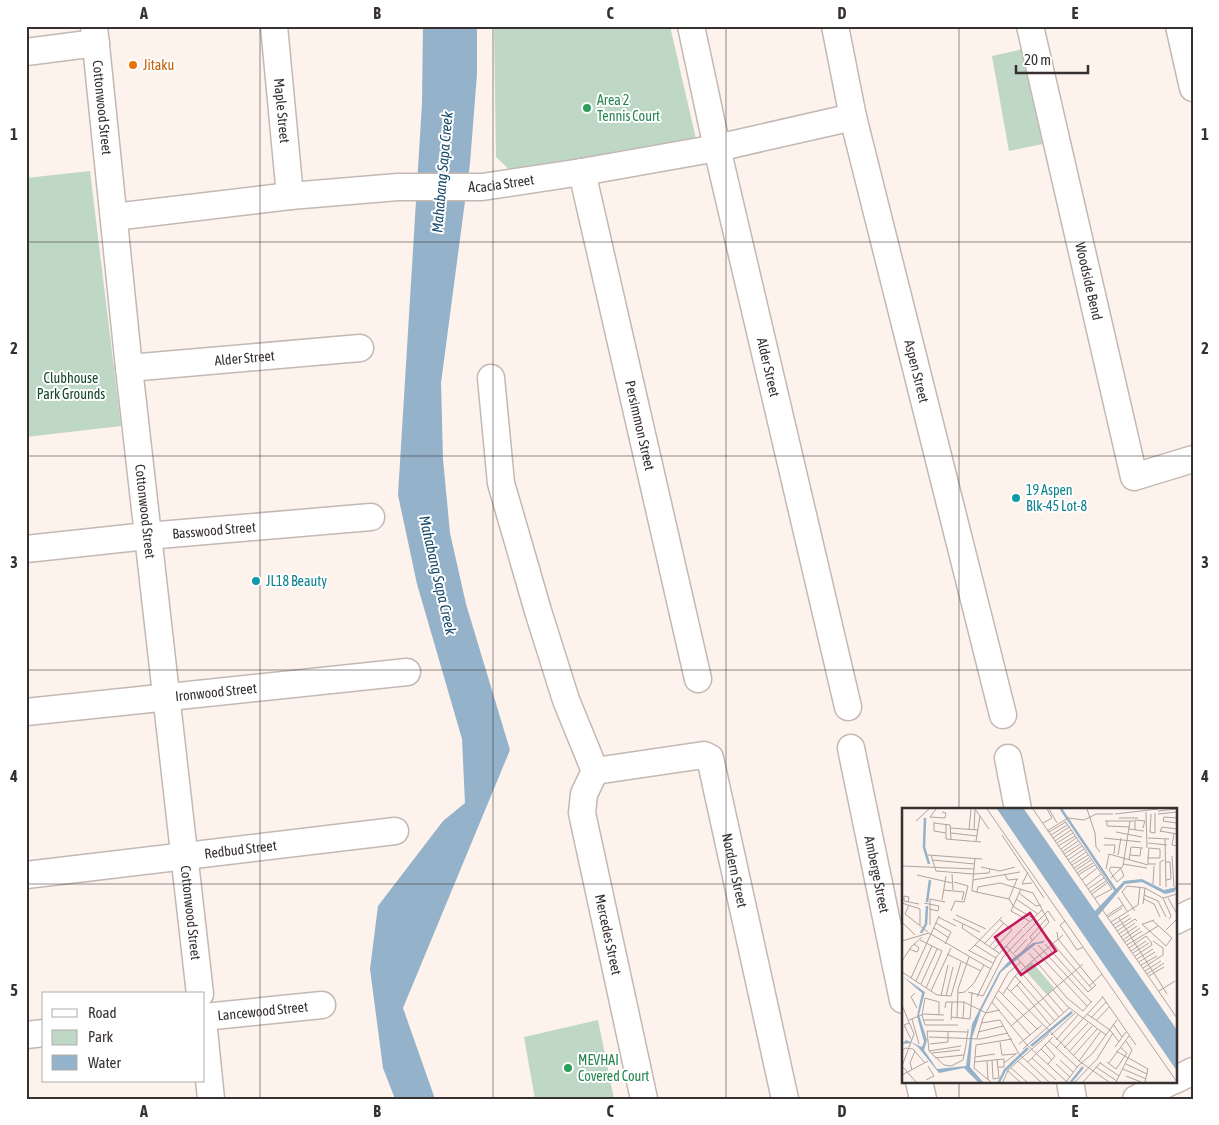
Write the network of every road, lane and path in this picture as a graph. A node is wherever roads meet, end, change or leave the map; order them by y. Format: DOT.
graph roads {
  1 [pos="274,26"];
  2 [pos="691,26"];
  3 [pos="835,26"];
  4 [pos="1030,26"];
  5 [pos="1179,26"];
  6 [pos="95,34"];
  7 [pos="26,52"];
  8 [pos="1193,88"];
  9 [pos="853,117"];
  10 [pos="717,148"];
  11 [pos="582,172"];
  12 [pos="290,196"];
  13 [pos="114,217"];
  14 [pos="360,348"];
  15 [pos="129,368"];
  16 [pos="491,378"];
  17 [pos="1193,459"];
  18 [pos="371,517"];
  19 [pos="147,536"];
  20 [pos="26,549"];
  21 [pos="407,672"];
  22 [pos="698,679"];
  23 [pos="167,698"];
  24 [pos="848,707"];
  25 [pos="26,712"];
  26 [pos="1003,714"];
  27 [pos="851,748"];
  28 [pos="1008,758"];
  29 [pos="595,771"];
  30 [pos="1018,808"];
  31 [pos="395,831"];
  32 [pos="185,857"];
  33 [pos="26,875"];
  34 [pos="1193,912"];
  35 [pos="1176,920"];
  36 [pos="200,992"];
  37 [pos="902,995"];
  38 [pos="322,1005"];
  39 [pos="205,1017"];
  40 [pos="42,1033"];
  41 [pos="26,1035"];
  42 [pos="205,1040"];
  43 [pos="1193,1071"];
  44 [pos="1176,1079"];
  45 [pos="919,1082"];
  46 [pos="1070,1082"];
  47 [pos="1170,1082"];
  48 [pos="211,1099"];
  49 [pos="644,1099"];
  50 [pos="785,1099"];
  51 [pos="923,1099"];
  52 [pos="1073,1099"];
  53 [pos="1136,1099"];
  1 -- 12 [label="street, Maple Street"];
  2 -- 10 [label="street, Alder Street"];
  3 -- 9 [label="street, Aspen Street"];
  4 -- 17 [label="street, Woodside Bend"];
  5 -- 8 [label="street"];
  6 -- 7 [label="street"];
  6 -- 13 [label="street, Cottonwood Street"];
  9 -- 10 [label="street, Acacia Street"];
  9 -- 26 [label="street, Aspen Street"];
  10 -- 11 [label="street, Acacia Street"];
  10 -- 24 [label="street, Alder Street"];
  11 -- 12 [label="street, Acacia Street"];
  11 -- 22 [label="street, Persimmon Street"];
  12 -- 13 [label="street, Acacia Street"];
  13 -- 15 [label="street, Cottonwood Street"];
  14 -- 15 [label="street, Alder Street"];
  15 -- 19 [label="street, Cottonwood Street"];
  16 -- 29 [label="street"];
  18 -- 19 [label="street, Basswood Street"];
  19 -- 20 [label="street, Basswood Street"];
  19 -- 23 [label="street, Cottonwood Street"];
  21 -- 23 [label="street, Ironwood Street"];
  23 -- 25 [label="street, Ironwood Street"];
  23 -- 32 [label="street, Cottonwood Street"];
  27 -- 37 [label="street, Amberge Street"];
  28 -- 30 [label="street"];
  29 -- 49 [label="street, Mercedes Street"];
  29 -- 50 [label="street, Nordern Street"];
  31 -- 32 [label="street, Redbud Street"];
  32 -- 33 [label="street, Redbud Street"];
  32 -- 36 [label="street, Cottonwood Street"];
  34 -- 35 [label="street"];
  38 -- 39 [label="street, Lancewood Street"];
  40 -- 41 [label="street"];
  42 -- 48 [label="street"];
  43 -- 44 [label="street"];
  45 -- 51 [label="street"];
  46 -- 52 [label="street"];
  47 -- 53 [label="street"];
}
